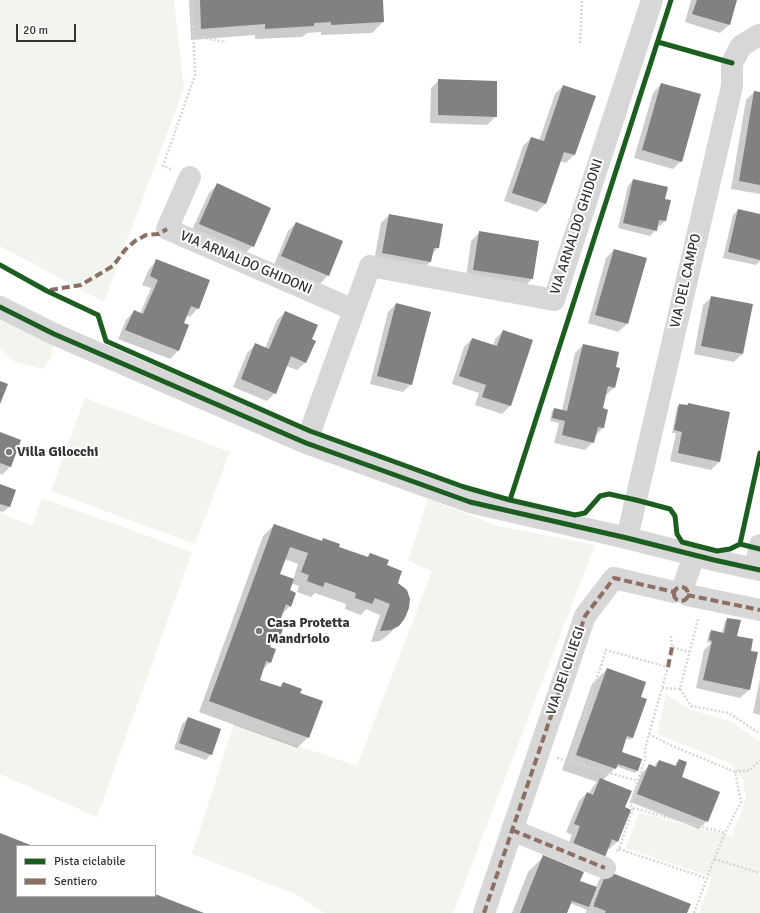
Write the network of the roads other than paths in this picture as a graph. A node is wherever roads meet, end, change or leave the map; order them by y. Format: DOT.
graph roads {
  1 [pos="652,0"];
  2 [pos="759,35"];
  3 [pos="190,177"];
  4 [pos="0,307"];
  5 [pos="354,310"];
  6 [pos="306,443"];
  7 [pos="627,538"];
  8 [pos="760,545"];
  9 [pos="694,556"];
  10 [pos="757,569"];
  11 [pos="687,593"];
  12 [pos="760,610"];
  13 [pos="512,830"];
  14 [pos="605,868"];
  15 [pos="484,913"];
  1 -- 5 [label="street, VIA ARNALDO GHIDONI"];
  2 -- 7 [label="street, VIA DEL CAMPO"];
  3 -- 5 [label="street, VIA ARNALDO GHIDONI"];
  4 -- 6 [label="street"];
  5 -- 6 [label="street, VIA ARNALDO GHIDONI"];
  6 -- 7 [label="street"];
  7 -- 9 [label="street"];
  8 -- 10 [label="street"];
  9 -- 10 [label="street"];
  9 -- 11 [label="street"];
  11 -- 12 [label="street, VIA DEI CILIEGI"];
  11 -- 13 [label="street, VIA DEI CILIEGI"];
  13 -- 14 [label="street"];
  13 -- 15 [label="street, VIA DEI CILIEGI"];
}
